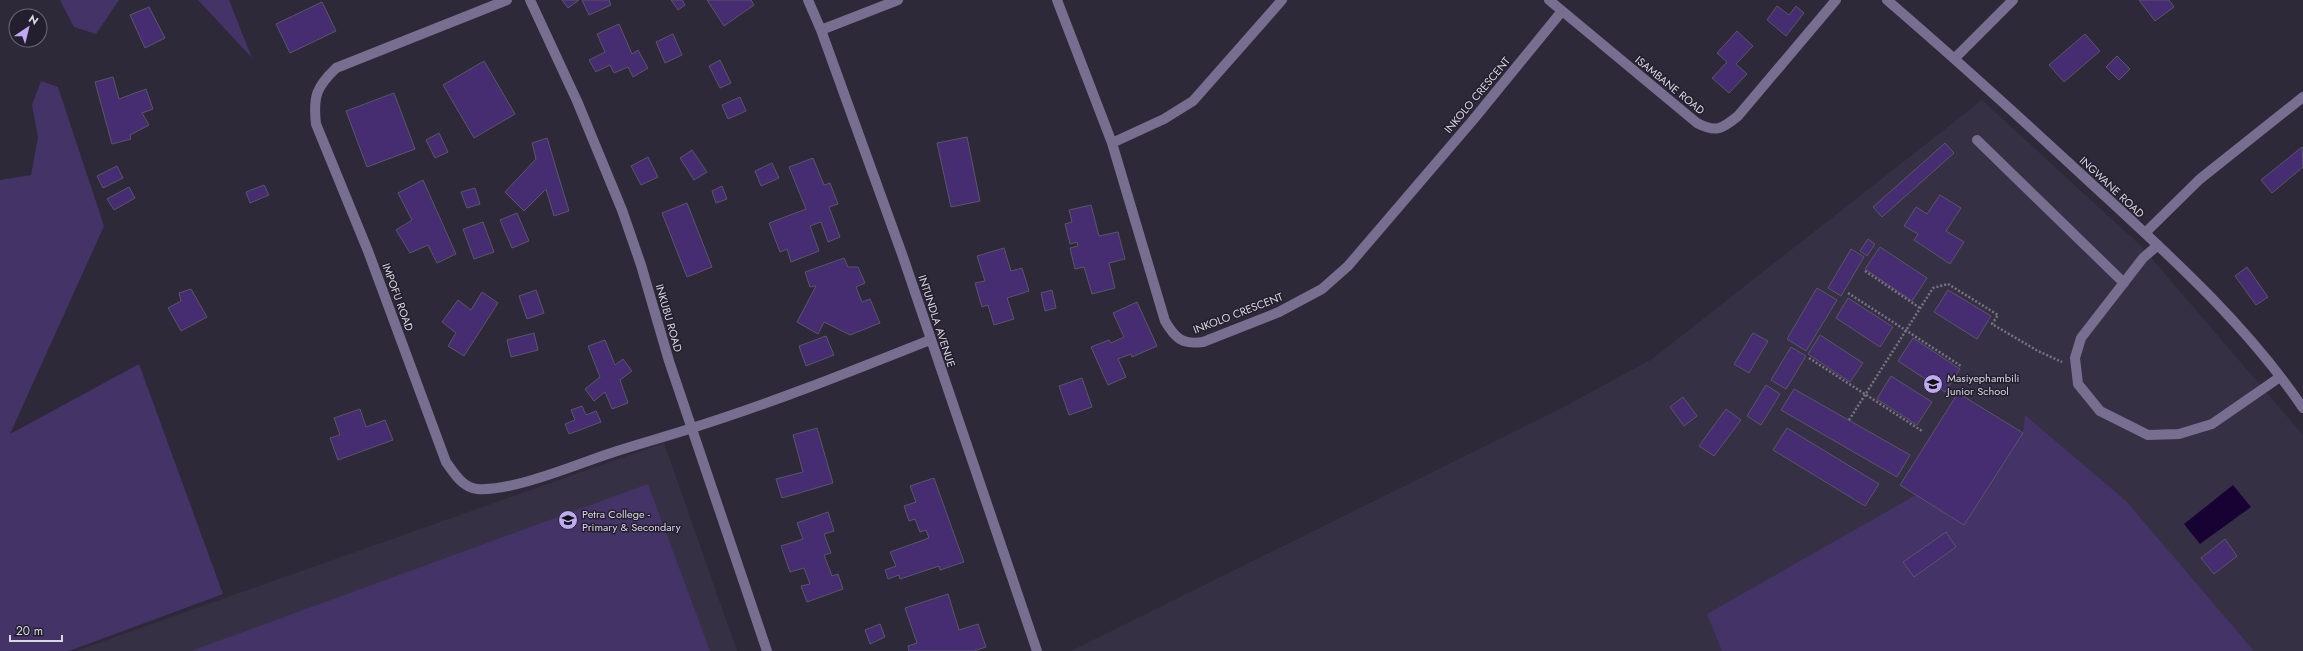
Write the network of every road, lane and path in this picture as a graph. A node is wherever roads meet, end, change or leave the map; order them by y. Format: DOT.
graph roads {
  1 [pos="508,0"];
  2 [pos="530,0"];
  3 [pos="808,0"];
  4 [pos="898,0"];
  5 [pos="1057,0"];
  6 [pos="1282,0"];
  7 [pos="1549,0"];
  8 [pos="1836,0"];
  9 [pos="1887,0"];
  10 [pos="2013,0"];
  11 [pos="1562,11"];
  12 [pos="822,30"];
  13 [pos="1954,58"];
  14 [pos="2303,97"];
  15 [pos="1977,140"];
  16 [pos="1112,144"];
  17 [pos="2145,233"];
  18 [pos="2158,245"];
  19 [pos="1864,271"];
  20 [pos="2124,283"];
  21 [pos="1848,293"];
  22 [pos="1920,308"];
  23 [pos="1906,330"];
  24 [pos="930,340"];
  25 [pos="1809,358"];
  26 [pos="1961,366"];
  27 [pos="2075,368"];
  28 [pos="2280,377"];
  29 [pos="1865,395"];
  30 [pos="2303,408"];
  31 [pos="1849,420"];
  32 [pos="692,428"];
  33 [pos="1922,432"];
  34 [pos="767,651"];
  35 [pos="1037,651"];
  1 -- 32 [label="street, IMPOFU ROAD"];
  2 -- 32 [label="street, INKUBU ROAD"];
  3 -- 12 [label="street, INTUNDLA AVENUE"];
  4 -- 12 [label="street"];
  5 -- 16 [label="street, INKOLO CRESCENT"];
  6 -- 16 [label="street"];
  7 -- 11 [label="street, ISAMBANE ROAD"];
  8 -- 11 [label="street, ISAMBANE ROAD"];
  9 -- 13 [label="street, INGWANE ROAD"];
  10 -- 13 [label="street"];
  11 -- 16 [label="street, INKOLO CRESCENT"];
  12 -- 24 [label="street, INTUNDLA AVENUE"];
  13 -- 17 [label="street, INGWANE ROAD"];
  14 -- 17 [label="street"];
  15 -- 20 [label="street"];
  17 -- 18 [label="street, INGWANE ROAD"];
  18 -- 20 [label="street"];
  18 -- 28 [label="street, INGWANE ROAD"];
  19 -- 22 [label="path"];
  20 -- 27 [label="street"];
  21 -- 23 [label="path"];
  22 -- 23 [label="path"];
  22 -- 27 [label="path"];
  23 -- 26 [label="path"];
  23 -- 29 [label="path"];
  24 -- 32 [label="street, IMPOFU ROAD"];
  24 -- 35 [label="street, INTUNDLA AVENUE"];
  25 -- 29 [label="path"];
  27 -- 28 [label="street"];
  28 -- 30 [label="street, INGWANE ROAD"];
  29 -- 31 [label="path"];
  29 -- 33 [label="path"];
  32 -- 34 [label="street, INKUBU ROAD"];
}
